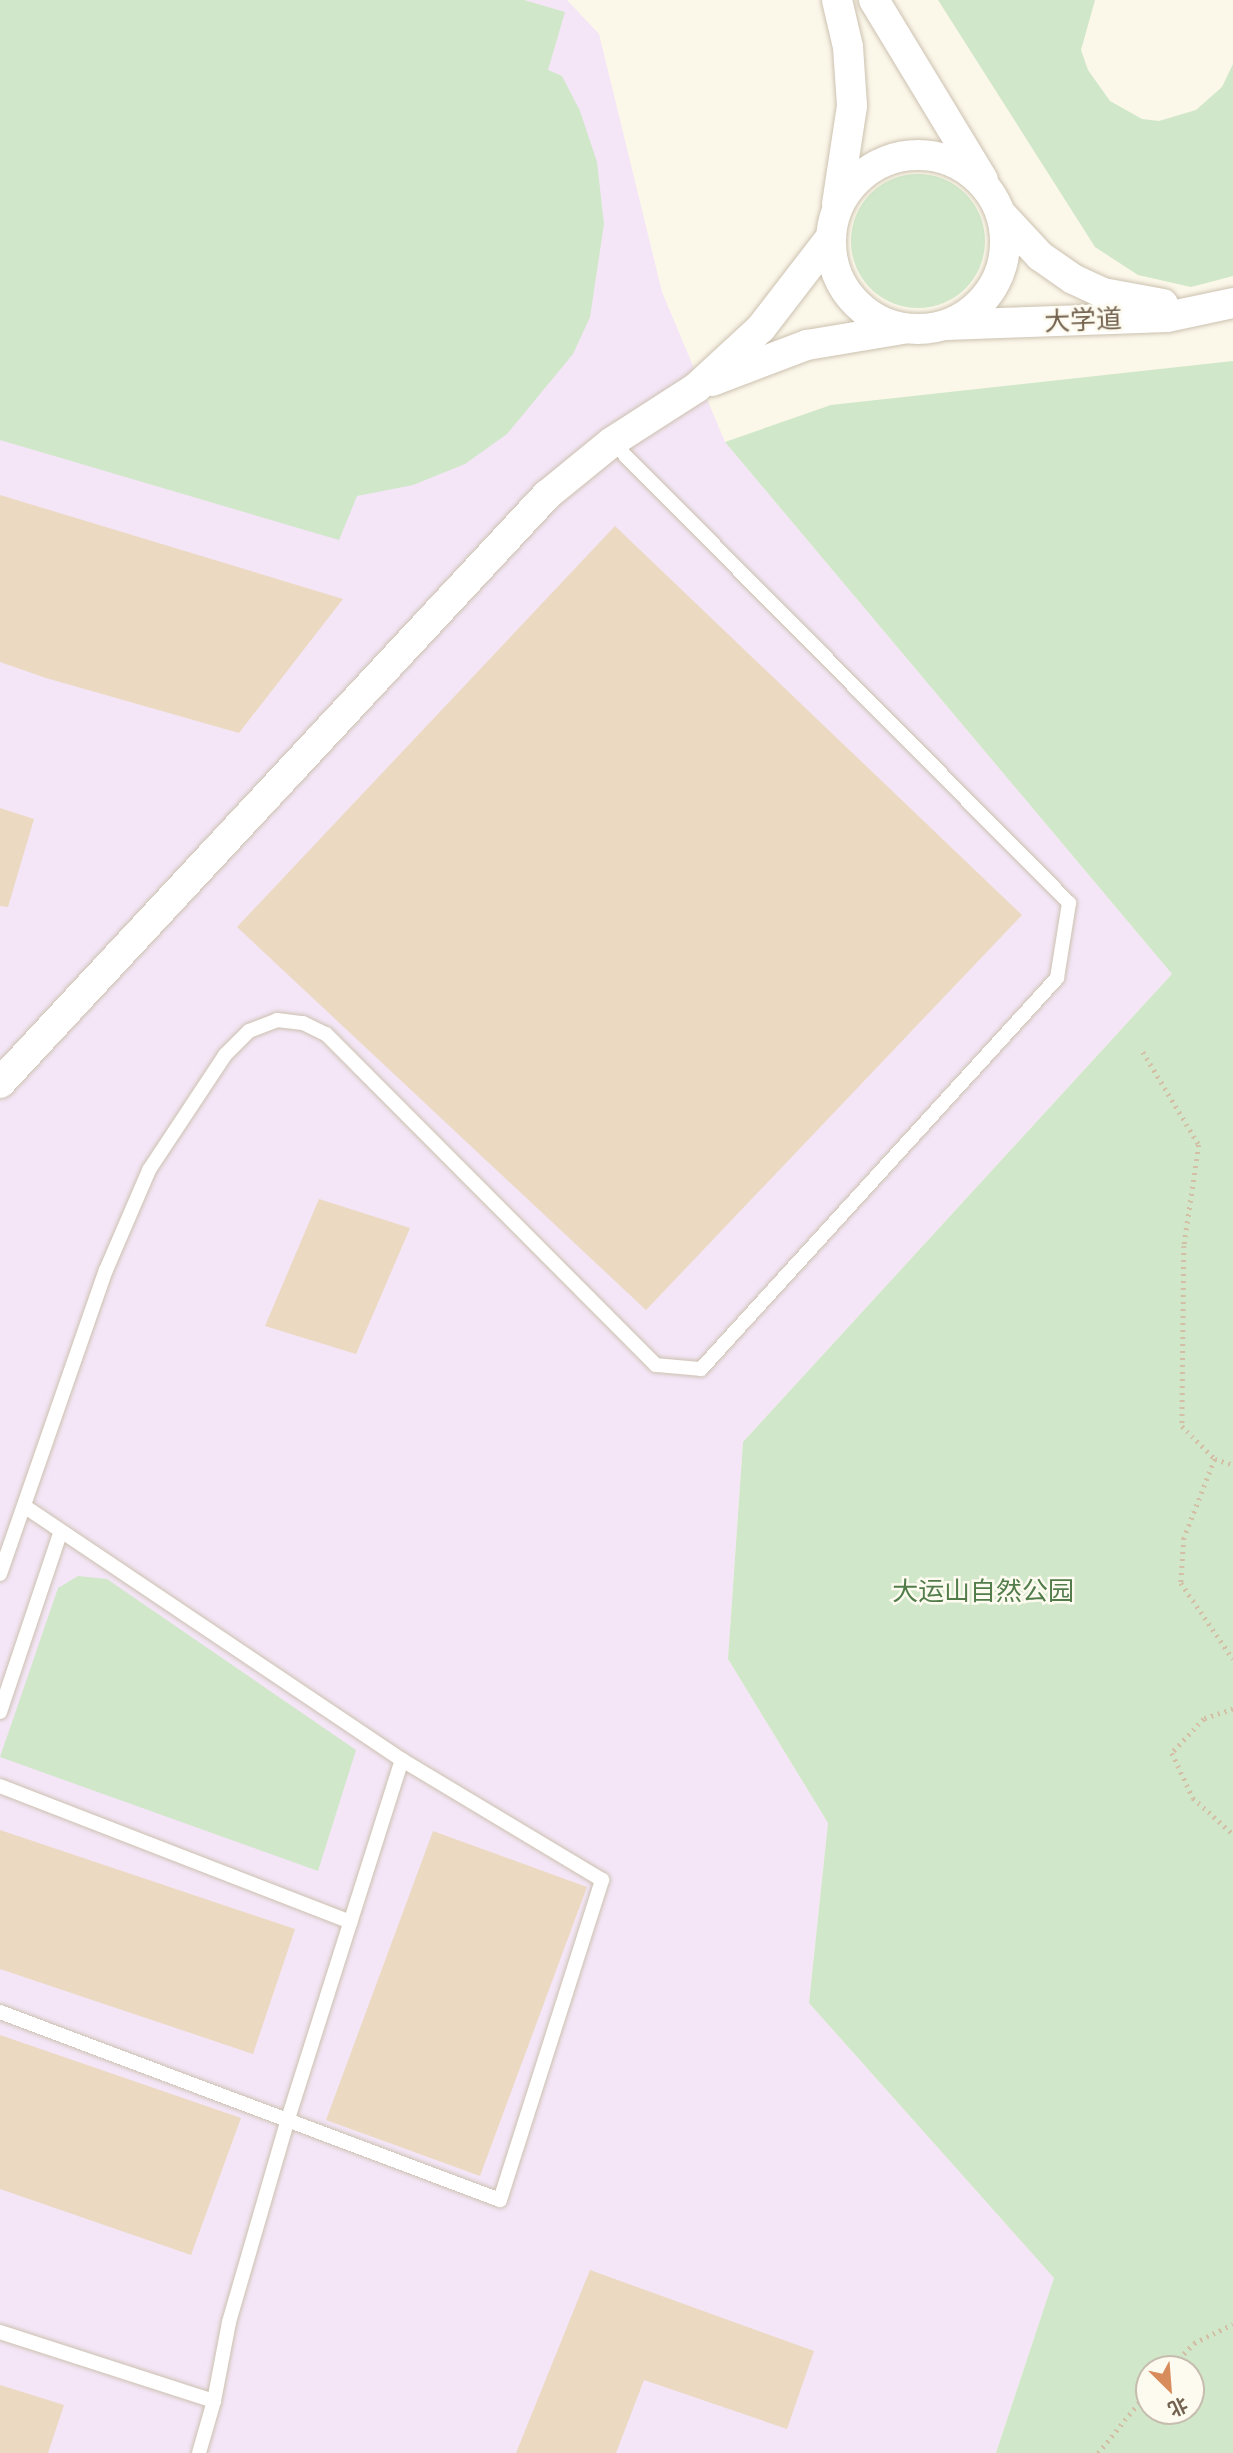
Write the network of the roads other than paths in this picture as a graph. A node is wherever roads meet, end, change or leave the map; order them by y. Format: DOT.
graph roads {
  1 [pos="837,0"];
  2 [pos="874,0"];
  3 [pos="995,202"];
  4 [pos="833,225"];
  5 [pos="1228,305"];
  6 [pos="928,327"];
  7 [pos="696,388"];
  8 [pos="612,442"];
  9 [pos="0,1083"];
  10 [pos="25,1507"];
  11 [pos="60,1534"];
  12 [pos="0,1574"];
  13 [pos="0,1712"];
  14 [pos="402,1760"];
  15 [pos="0,1786"];
  16 [pos="351,1922"];
  17 [pos="0,2012"];
  18 [pos="287,2122"];
  19 [pos="0,2332"];
  20 [pos="214,2401"];
  21 [pos="200,2453"];
  1 -- 4 [label="street, 大学道"];
  2 -- 3 [label="street, 大学道"];
  3 -- 4 [label="street, 大学道"];
  3 -- 5 [label="street, 大学道"];
  3 -- 6 [label="street, 大学道"];
  4 -- 6 [label="street, 大学道"];
  4 -- 7 [label="street"];
  5 -- 6 [label="street, 大学道"];
  6 -- 7 [label="street"];
  7 -- 8 [label="street"];
  8 -- 9 [label="street"];
  8 -- 10 [label="lane"];
  10 -- 11 [label="lane"];
  10 -- 12 [label="lane"];
  11 -- 13 [label="lane"];
  11 -- 14 [label="lane"];
  14 -- 16 [label="lane"];
  14 -- 18 [label="lane"];
  15 -- 16 [label="lane"];
  16 -- 18 [label="lane"];
  17 -- 18 [label="lane"];
  18 -- 20 [label="lane"];
  19 -- 20 [label="lane"];
  20 -- 21 [label="lane"];
}
